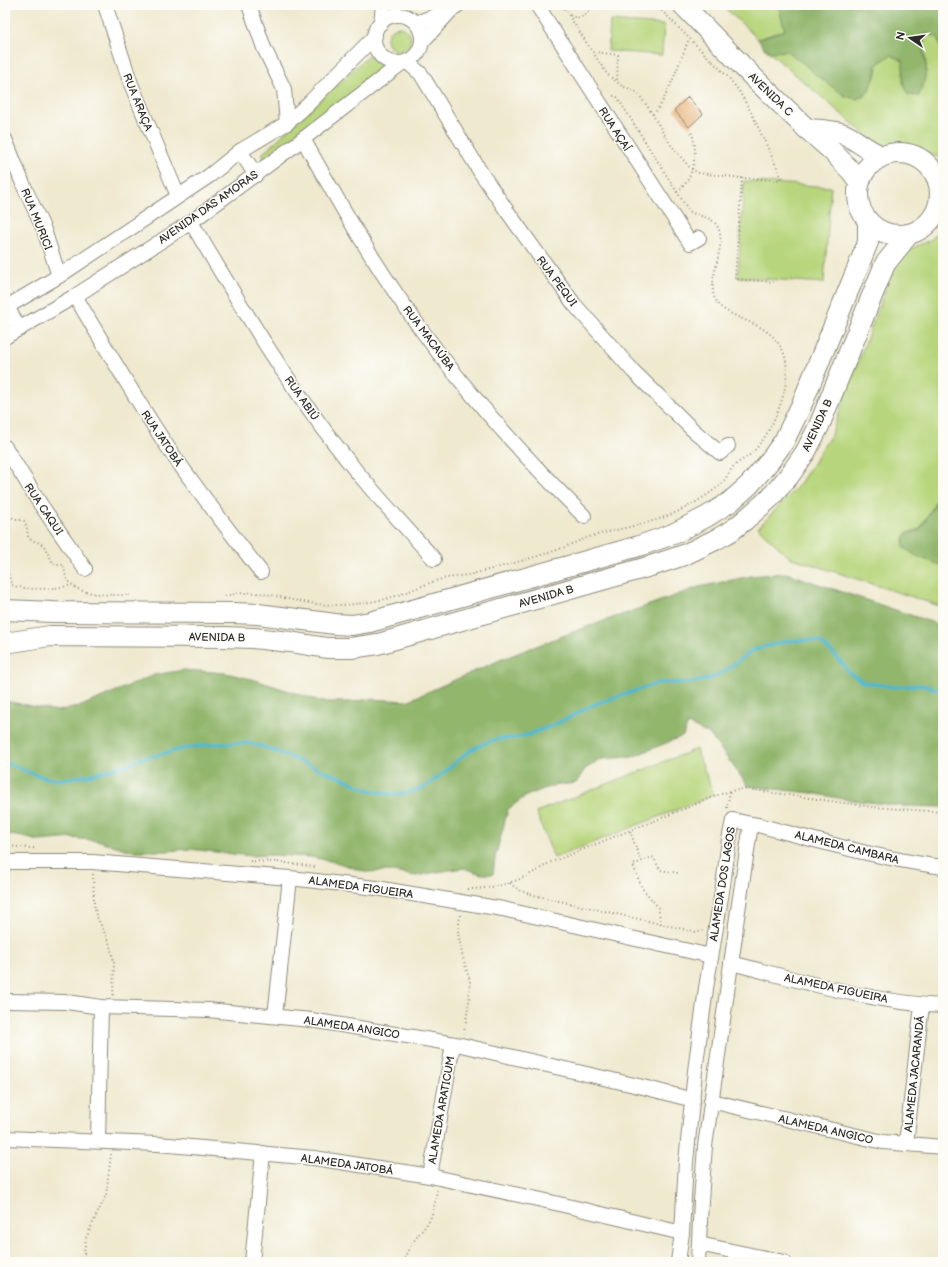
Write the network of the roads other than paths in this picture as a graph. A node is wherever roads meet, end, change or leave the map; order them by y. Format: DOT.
graph roads {
  1 [pos="105,5"];
  2 [pos="249,5"];
  3 [pos="383,5"];
  4 [pos="537,5"];
  5 [pos="683,5"];
  6 [pos="455,7"];
  7 [pos="406,15"];
  8 [pos="378,30"];
  9 [pos="421,46"];
  10 [pos="404,63"];
  11 [pos="421,74"];
  12 [pos="284,89"];
  13 [pos="308,104"];
  14 [pos="287,122"];
  15 [pos="807,129"];
  16 [pos="303,139"];
  17 [pos="5,140"];
  18 [pos="240,151"];
  19 [pos="882,156"];
  20 [pos="256,175"];
  21 [pos="859,182"];
  22 [pos="178,196"];
  23 [pos="868,221"];
  24 [pos="191,222"];
  25 [pos="909,234"];
  26 [pos="699,238"];
  27 [pos="59,276"];
  28 [pos="75,296"];
  29 [pos="6,307"];
  30 [pos="20,329"];
  31 [pos="5,337"];
  32 [pos="728,446"];
  33 [pos="5,447"];
  34 [pos="584,516"];
  35 [pos="434,559"];
  36 [pos="86,569"];
  37 [pos="261,572"];
  38 [pos="5,604"];
  39 [pos="5,610"];
  40 [pos="53,612"];
  41 [pos="5,643"];
  42 [pos="751,824"];
  43 [pos="5,862"];
  44 [pos="943,867"];
  45 [pos="290,878"];
  46 [pos="723,885"];
  47 [pos="736,924"];
  48 [pos="711,956"];
  49 [pos="731,963"];
  50 [pos="706,988"];
  51 [pos="5,1001"];
  52 [pos="922,1005"];
  53 [pos="943,1006"];
  54 [pos="107,1007"];
  55 [pos="275,1016"];
  56 [pos="721,1029"];
  57 [pos="457,1045"];
  58 [pos="693,1100"];
  59 [pos="712,1101"];
  60 [pos="5,1138"];
  61 [pos="105,1142"];
  62 [pos="906,1144"];
  63 [pos="943,1147"];
  64 [pos="263,1153"];
  65 [pos="686,1162"];
  66 [pos="435,1177"];
  67 [pos="701,1201"];
  68 [pos="682,1233"];
  69 [pos="700,1244"];
  70 [pos="252,1262"];
  71 [pos="678,1262"];
  72 [pos="698,1262"];
  73 [pos="784,1262"];
  1 -- 22 [label="street, RUA ARAÇA"];
  2 -- 12 [label="street"];
  3 -- 8 [label="street"];
  4 -- 26 [label="street, RUA AÇAÍ"];
  5 -- 15 [label="street, AVENIDA C"];
  6 -- 7 [label="street"];
  6 -- 9 [label="street"];
  7 -- 8 [label="street"];
  7 -- 9 [label="street"];
  8 -- 10 [label="street"];
  8 -- 13 [label="street"];
  9 -- 10 [label="street"];
  9 -- 11 [label="street, RUA PEQUI"];
  10 -- 11 [label="street, RUA PEQUI"];
  10 -- 16 [label="street, AVENIDA DAS AMORAS"];
  11 -- 32 [label="street, RUA PEQUI"];
  12 -- 13 [label="street"];
  12 -- 14 [label="street"];
  13 -- 14 [label="street"];
  14 -- 18 [label="street"];
  15 -- 19 [label="street"];
  15 -- 21 [label="street, AVENIDA C"];
  16 -- 20 [label="street, AVENIDA DAS AMORAS"];
  16 -- 34 [label="street, RUA MACAÚBA"];
  17 -- 27 [label="street, RUA MURICI"];
  18 -- 20 [label="street"];
  18 -- 22 [label="street"];
  19 -- 21 [label="street"];
  19 -- 25 [label="street"];
  20 -- 24 [label="street, AVENIDA DAS AMORAS"];
  21 -- 23 [label="street"];
  22 -- 27 [label="street"];
  23 -- 25 [label="street"];
  23 -- 40 [label="street, AVENIDA B"];
  24 -- 28 [label="street, AVENIDA DAS AMORAS"];
  24 -- 35 [label="street, RUA ABIÚ"];
  25 -- 41 [label="street, AVENIDA B"];
  27 -- 29 [label="street"];
  28 -- 30 [label="street, AVENIDA DAS AMORAS"];
  28 -- 37 [label="street, RUA JATOBÁ"];
  29 -- 30 [label="street"];
  30 -- 31 [label="street, AVENIDA DAS AMORAS"];
  33 -- 36 [label="street, RUA CAQUI"];
  38 -- 40 [label="street"];
  39 -- 40 [label="street, AVENIDA B"];
  42 -- 44 [label="street, ALAMEDA CAMBARA"];
  42 -- 46 [label="street, ALAMEDA DOS LAGOS"];
  42 -- 47 [label="street, ALAMEDA DOS LAGOS"];
  43 -- 45 [label="street, ALAMEDA FIGUEIRA"];
  45 -- 48 [label="street, ALAMEDA FIGUEIRA"];
  45 -- 55 [label="street"];
  46 -- 47 [label="street"];
  46 -- 48 [label="street, ALAMEDA DOS LAGOS"];
  47 -- 49 [label="street, ALAMEDA DOS LAGOS"];
  48 -- 50 [label="street, ALAMEDA DOS LAGOS"];
  49 -- 52 [label="street, ALAMEDA FIGUEIRA"];
  49 -- 56 [label="street, ALAMEDA DOS LAGOS"];
  50 -- 56 [label="street"];
  50 -- 58 [label="street, ALAMEDA DOS LAGOS"];
  51 -- 54 [label="street, ALAMEDA ANGICO"];
  52 -- 53 [label="street, ALAMEDA FIGUEIRA"];
  52 -- 62 [label="street, ALAMEDA JACARANDÁ"];
  54 -- 55 [label="street, ALAMEDA ANGICO"];
  54 -- 61 [label="street"];
  55 -- 57 [label="street, ALAMEDA ANGICO"];
  56 -- 59 [label="street, ALAMEDA DOS LAGOS"];
  57 -- 58 [label="street, ALAMEDA ANGICO"];
  57 -- 66 [label="street, ALAMEDA ARATICUM"];
  58 -- 65 [label="street, ALAMEDA DOS LAGOS"];
  59 -- 62 [label="street, ALAMEDA ANGICO"];
  59 -- 67 [label="street, ALAMEDA DOS LAGOS"];
  60 -- 61 [label="street, ALAMEDA JATOBÁ"];
  61 -- 64 [label="street, ALAMEDA JATOBÁ"];
  62 -- 63 [label="street, ALAMEDA ANGICO"];
  64 -- 66 [label="street, ALAMEDA JATOBÁ"];
  64 -- 70 [label="street"];
  65 -- 67 [label="street"];
  65 -- 68 [label="street, ALAMEDA DOS LAGOS"];
  66 -- 68 [label="street, ALAMEDA JATOBÁ"];
  67 -- 69 [label="street, ALAMEDA DOS LAGOS"];
  68 -- 71 [label="street, ALAMEDA DOS LAGOS"];
  69 -- 72 [label="street, ALAMEDA DOS LAGOS"];
  69 -- 73 [label="street"];
}
